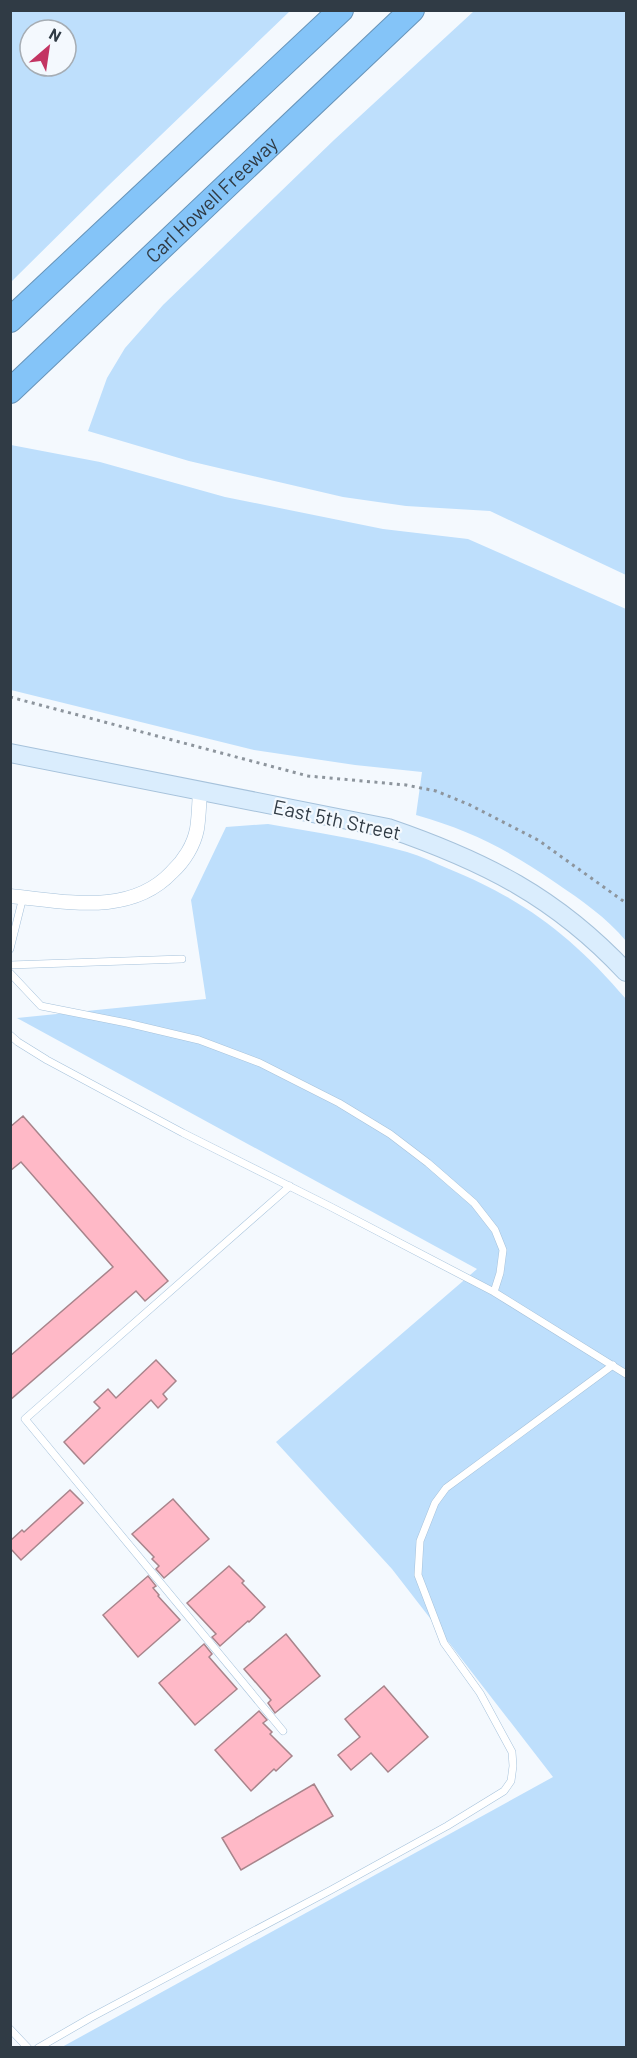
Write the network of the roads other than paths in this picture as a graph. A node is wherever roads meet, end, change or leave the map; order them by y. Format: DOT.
graph roads {
  1 [pos="341,10"];
  2 [pos="412,10"];
  3 [pos="10,320"];
  4 [pos="10,391"];
  5 [pos="10,753"];
  6 [pos="200,792"];
  7 [pos="17,896"];
  8 [pos="10,949"];
  9 [pos="183,959"];
  10 [pos="10,965"];
  11 [pos="627,972"];
  12 [pos="10,973"];
  13 [pos="10,1035"];
  14 [pos="290,1186"];
  15 [pos="494,1292"];
  16 [pos="613,1365"];
  17 [pos="627,1374"];
  18 [pos="283,1731"];
  19 [pos="10,2029"];
  20 [pos="28,2048"];
  21 [pos="38,2048"];
  1 -- 3 [label="highway"];
  2 -- 4 [label="highway, Carl Howell Freeway"];
  5 -- 6 [label="main road, East 5th Street"];
  6 -- 7 [label="street"];
  6 -- 11 [label="main road, East 5th Street"];
  7 -- 8 [label="lane"];
  9 -- 10 [label="lane"];
  12 -- 15 [label="lane"];
  13 -- 14 [label="lane"];
  14 -- 15 [label="lane"];
  14 -- 18 [label="lane"];
  15 -- 16 [label="lane"];
  16 -- 17 [label="lane"];
  16 -- 21 [label="lane"];
  19 -- 20 [label="lane"];
}
